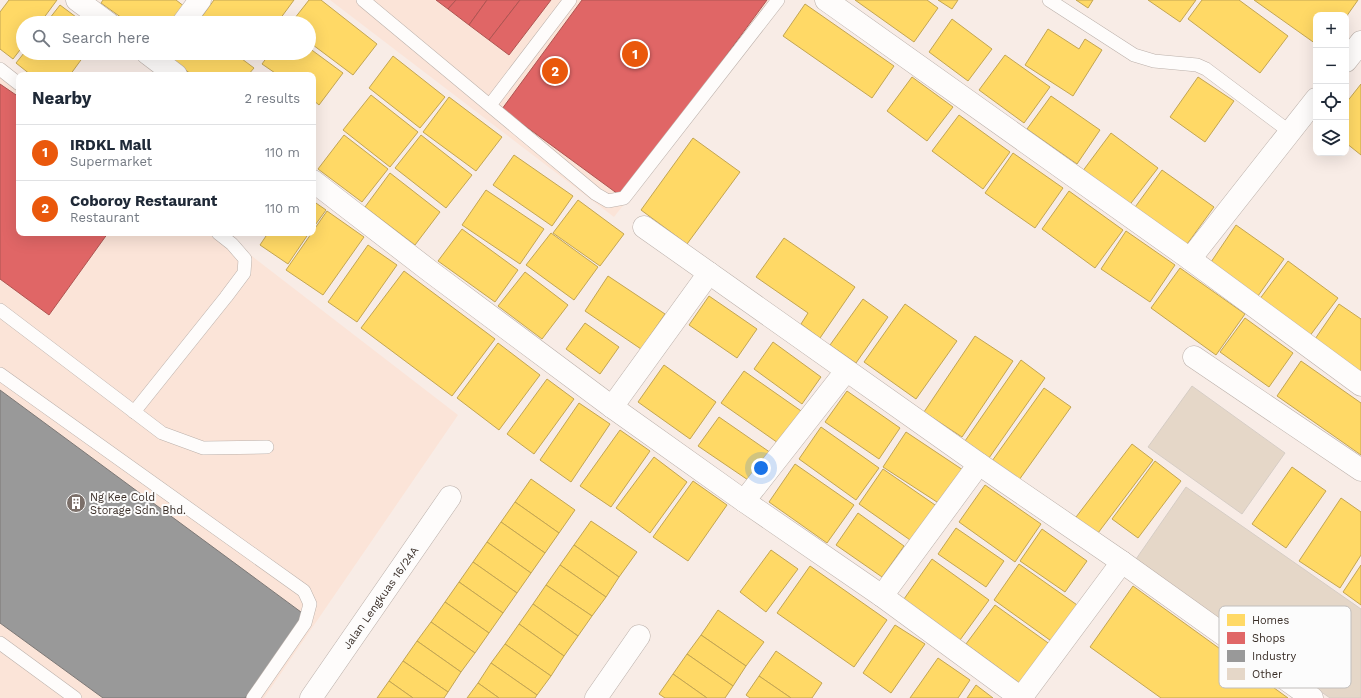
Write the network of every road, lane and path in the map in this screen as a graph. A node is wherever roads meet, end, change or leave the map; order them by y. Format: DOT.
graph roads {
  1 [pos="77,0"];
  2 [pos="200,0"];
  3 [pos="363,0"];
  4 [pos="570,0"];
  5 [pos="778,0"];
  6 [pos="826,0"];
  7 [pos="1050,0"];
  8 [pos="99,16"];
  9 [pos="188,16"];
  10 [pos="1361,42"];
  11 [pos="1349,57"];
  12 [pos="160,60"];
  13 [pos="0,69"];
  14 [pos="173,72"];
  15 [pos="16,82"];
  16 [pos="1313,103"];
  17 [pos="490,105"];
  18 [pos="1290,132"];
  19 [pos="316,183"];
  20 [pos="644,227"];
  21 [pos="222,236"];
  22 [pos="1190,259"];
  23 [pos="709,273"];
  24 [pos="0,310"];
  25 [pos="1194,357"];
  26 [pos="846,371"];
  27 [pos="0,374"];
  28 [pos="1361,385"];
  29 [pos="612,407"];
  30 [pos="134,412"];
  31 [pos="267,447"];
  32 [pos="979,464"];
  33 [pos="1361,470"];
  34 [pos="450,497"];
  35 [pos="744,501"];
  36 [pos="1122,562"];
  37 [pos="882,596"];
  38 [pos="1219,631"];
  39 [pos="639,636"];
  40 [pos="0,643"];
  41 [pos="1298,688"];
  42 [pos="75,698"];
  43 [pos="253,698"];
  44 [pos="311,698"];
  45 [pos="596,698"];
  46 [pos="1021,698"];
  47 [pos="1312,698"];
  1 -- 8 [label="street"];
  2 -- 9 [label="street"];
  3 -- 17 [label="lane"];
  4 -- 17 [label="lane"];
  5 -- 17 [label="lane"];
  6 -- 22 [label="street"];
  7 -- 18 [label="lane"];
  10 -- 11 [label="street"];
  12 -- 14 [label="street"];
  13 -- 15 [label="lane"];
  16 -- 18 [label="street"];
  18 -- 22 [label="street"];
  19 -- 29 [label="street"];
  20 -- 23 [label="street"];
  21 -- 30 [label="lane"];
  22 -- 28 [label="street"];
  23 -- 26 [label="street"];
  23 -- 29 [label="street"];
  24 -- 30 [label="lane"];
  25 -- 33 [label="street"];
  26 -- 32 [label="street"];
  26 -- 35 [label="street"];
  27 -- 43 [label="lane"];
  29 -- 35 [label="street"];
  30 -- 31 [label="lane"];
  32 -- 36 [label="street"];
  32 -- 37 [label="street"];
  34 -- 44 [label="street, Jalan Lengkuas 16/24A"];
  35 -- 37 [label="street"];
  36 -- 38 [label="street"];
  36 -- 46 [label="street"];
  37 -- 46 [label="street"];
  39 -- 45 [label="street"];
  40 -- 42 [label="lane"];
  41 -- 47 [label="street"];
}
